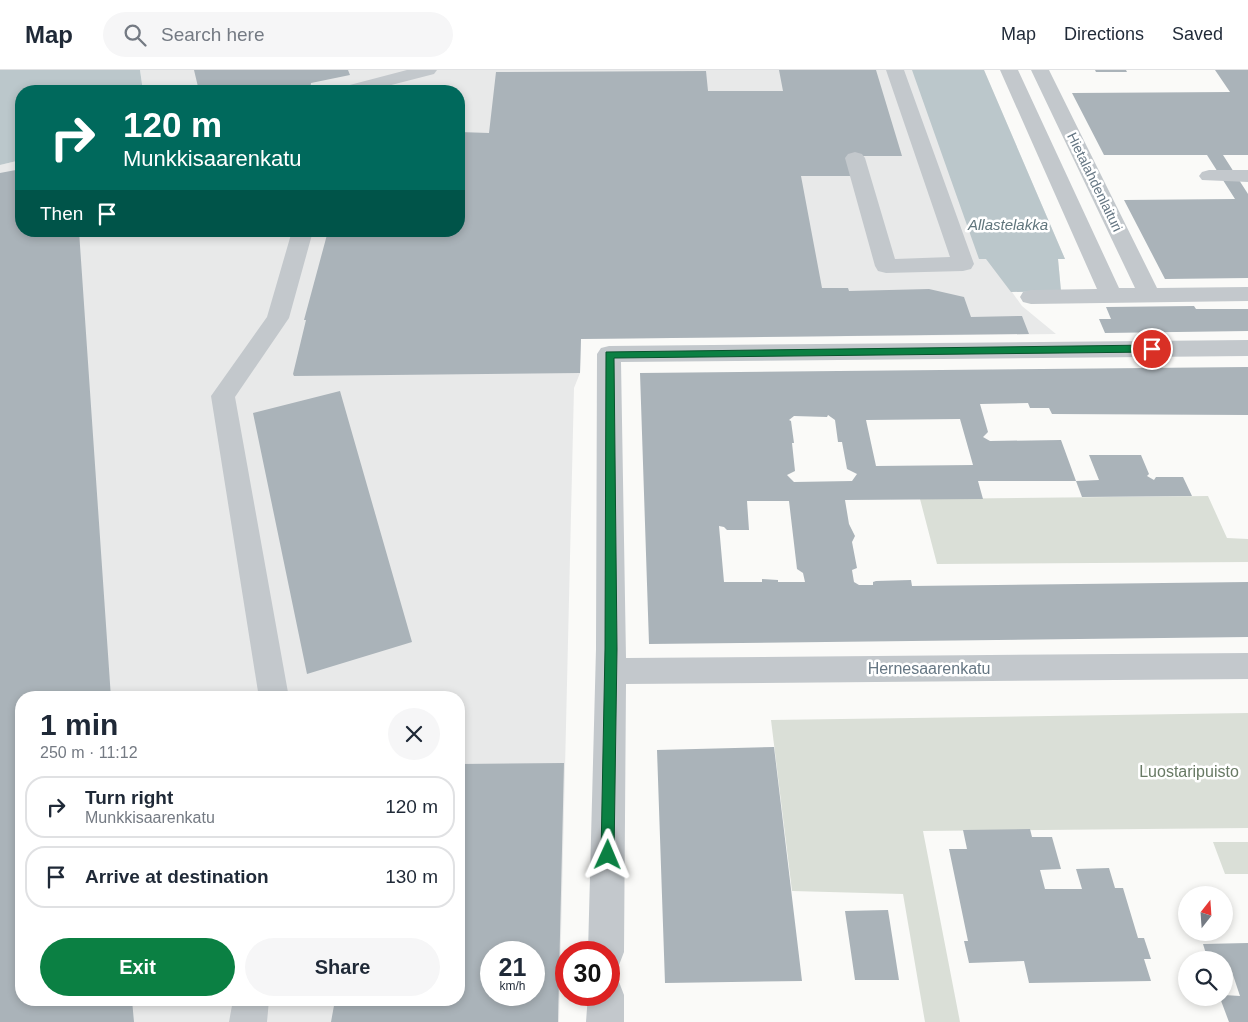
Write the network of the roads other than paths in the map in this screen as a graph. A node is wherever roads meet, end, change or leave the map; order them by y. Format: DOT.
graph roads {
  1 [pos="428,70"];
  2 [pos="895,70"];
  3 [pos="1009,70"];
  4 [pos="1040,70"];
  5 [pos="369,78"];
  6 [pos="358,85"];
  7 [pos="855,158"];
  8 [pos="1084,158"];
  9 [pos="1049,159"];
  10 [pos="1209,176"];
  11 [pos="1248,176"];
  12 [pos="1063,189"];
  13 [pos="1099,189"];
  14 [pos="301,237"];
  15 [pos="1248,294"];
  16 [pos="1111,295"];
  17 [pos="1149,295"];
  18 [pos="1031,297"];
  19 [pos="1248,348"];
  20 [pos="1248,666"];
  21 [pos="610,671"];
  22 [pos="273,691"];
  23 [pos="606,941"];
  24 [pos="250,1006"];
  25 [pos="606,1006"];
  26 [pos="248,1022"];
  27 [pos="605,1022"];
  1 -- 5 [label="street"];
  2 -- 7 [label="street"];
  3 -- 9 [label="street, Hietalahdenlaituri"];
  4 -- 8 [label="street, Hietalahdenlaituri"];
  5 -- 6 [label="street"];
  8 -- 9 [label="street"];
  8 -- 13 [label="street, Hietalahdenlaituri"];
  9 -- 12 [label="street, Hietalahdenlaituri"];
  10 -- 11 [label="street"];
  12 -- 13 [label="street"];
  12 -- 16 [label="street, Hietalahdenlaituri"];
  13 -- 17 [label="street, Hietalahdenlaituri"];
  14 -- 22 [label="street"];
  15 -- 17 [label="street"];
  16 -- 17 [label="street"];
  16 -- 18 [label="street"];
  19 -- 21 [label="street"];
  20 -- 21 [label="street, Hernesaarenkatu"];
  21 -- 23 [label="street"];
  24 -- 26 [label="street"];
  25 -- 27 [label="street"];
}
